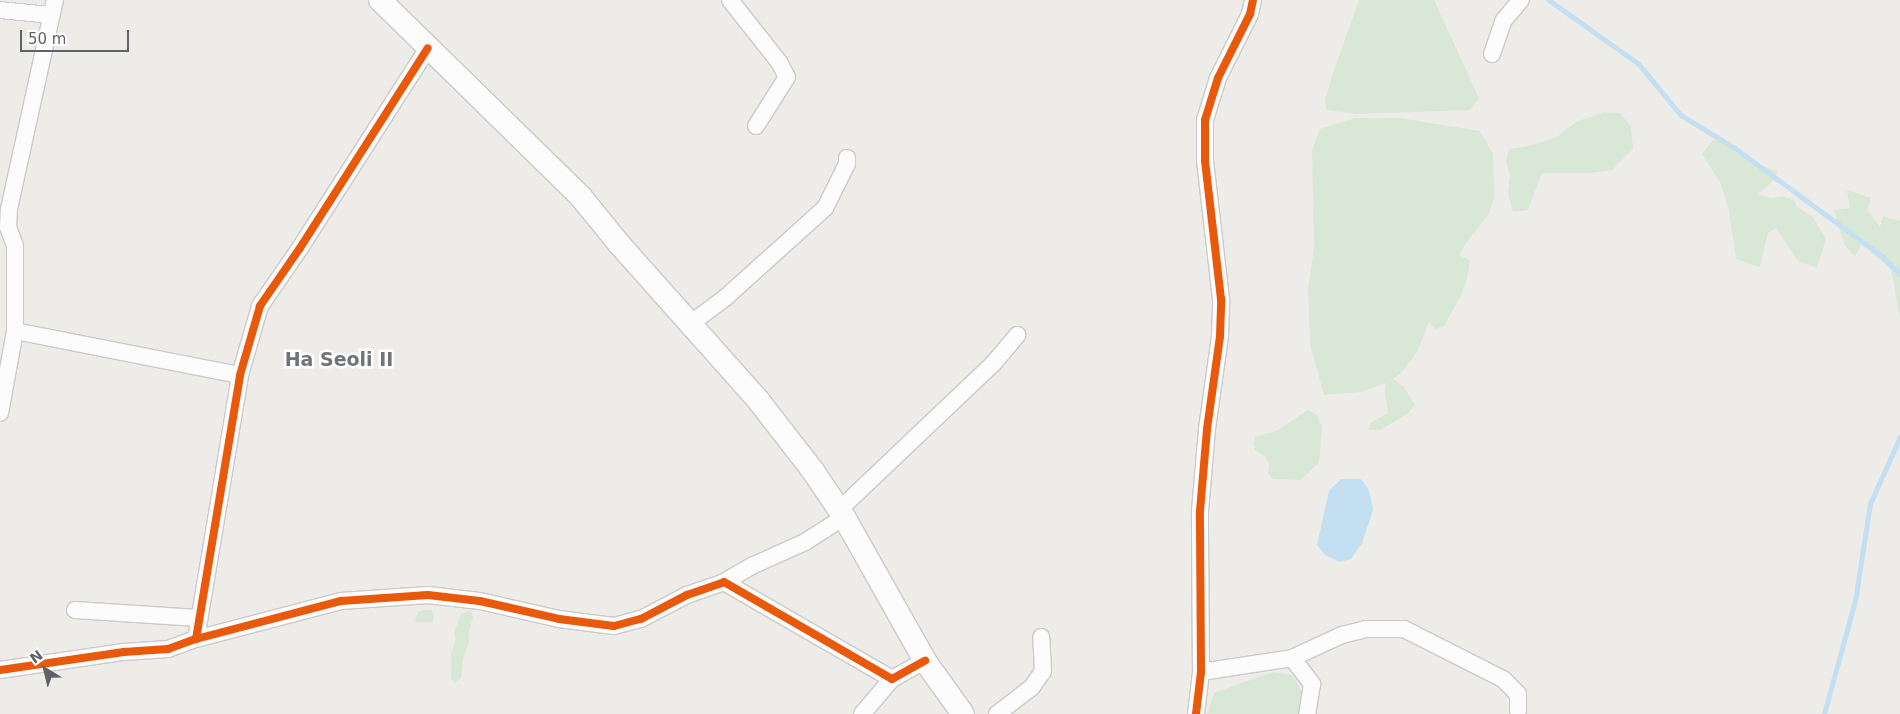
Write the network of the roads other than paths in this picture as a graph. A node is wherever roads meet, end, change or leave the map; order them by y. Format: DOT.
graph roads {
  1 [pos="380,0"];
  2 [pos="730,0"];
  3 [pos="1253,0"];
  4 [pos="1521,0"];
  5 [pos="53,8"];
  6 [pos="0,10"];
  7 [pos="428,48"];
  8 [pos="1492,54"];
  9 [pos="756,126"];
  10 [pos="847,158"];
  11 [pos="4,228"];
  12 [pos="690,324"];
  13 [pos="15,332"];
  14 [pos="1017,335"];
  15 [pos="240,375"];
  16 [pos="0,413"];
  17 [pos="842,514"];
  18 [pos="724,582"];
  19 [pos="76,610"];
  20 [pos="198,618"];
  21 [pos="1041,637"];
  22 [pos="196,639"];
  23 [pos="1292,658"];
  24 [pos="925,661"];
  25 [pos="0,670"];
  26 [pos="1201,672"];
  27 [pos="892,679"];
  28 [pos="1518,711"];
  29 [pos="862,714"];
  30 [pos="962,714"];
  31 [pos="997,714"];
  32 [pos="1196,714"];
  33 [pos="1307,714"];
  1 -- 7 [label="main road"];
  2 -- 9 [label="street"];
  3 -- 26 [label="street"];
  4 -- 8 [label="street"];
  5 -- 6 [label="street"];
  5 -- 11 [label="street"];
  7 -- 12 [label="main road"];
  7 -- 15 [label="street"];
  10 -- 12 [label="street"];
  11 -- 13 [label="street"];
  12 -- 17 [label="main road"];
  13 -- 15 [label="street"];
  13 -- 16 [label="street"];
  14 -- 17 [label="street"];
  15 -- 20 [label="street"];
  17 -- 18 [label="street"];
  17 -- 24 [label="main road"];
  18 -- 22 [label="street"];
  18 -- 27 [label="street"];
  19 -- 20 [label="street"];
  20 -- 22 [label="street"];
  21 -- 31 [label="street"];
  22 -- 25 [label="street"];
  23 -- 26 [label="street"];
  23 -- 28 [label="street"];
  23 -- 33 [label="street"];
  24 -- 27 [label="street"];
  24 -- 30 [label="main road"];
  26 -- 32 [label="street"];
  27 -- 29 [label="street"];
}
